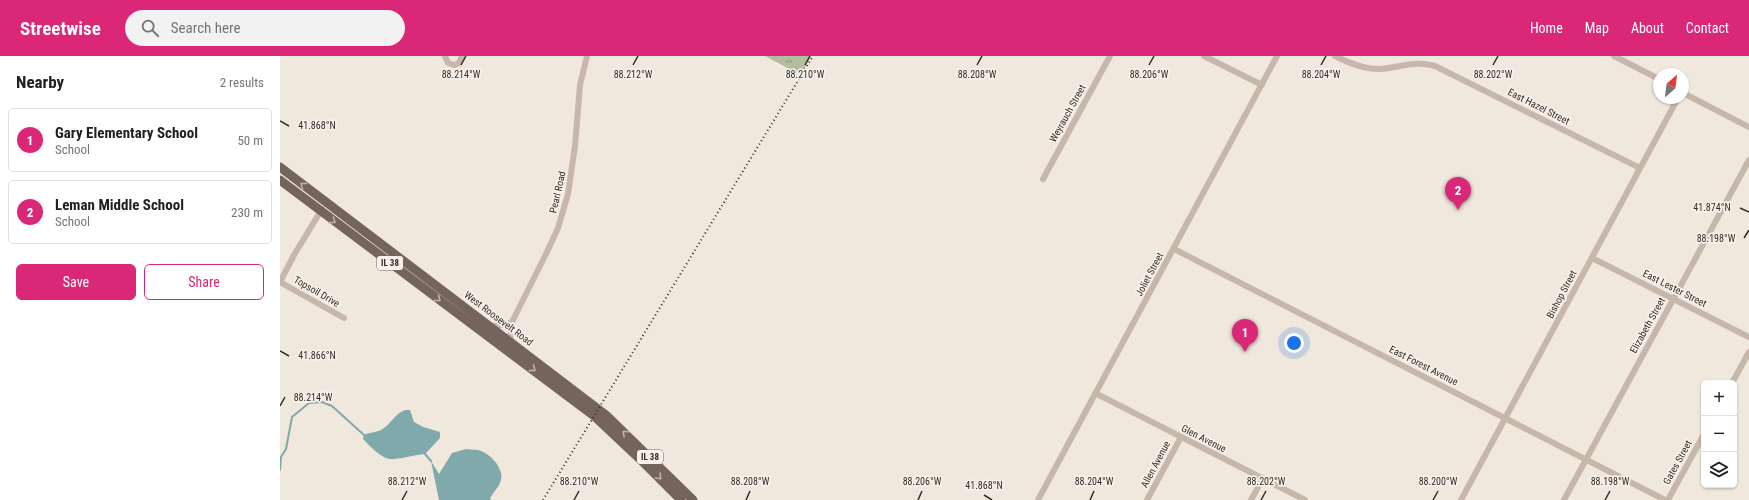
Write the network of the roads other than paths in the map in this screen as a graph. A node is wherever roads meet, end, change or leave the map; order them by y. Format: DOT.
graph roads {
  1 [pos="445,56"];
  2 [pos="462,56"];
  3 [pos="587,56"];
  4 [pos="1110,56"];
  5 [pos="1204,56"];
  6 [pos="1277,56"];
  7 [pos="1335,56"];
  8 [pos="1614,56"];
  9 [pos="1653,76"];
  10 [pos="1262,85"];
  11 [pos="1689,96"];
  12 [pos="1675,104"];
  13 [pos="1749,127"];
  14 [pos="1749,160"];
  15 [pos="280,167"];
  16 [pos="1640,168"];
  17 [pos="1043,179"];
  18 [pos="280,180"];
  19 [pos="326,202"];
  20 [pos="321,212"];
  21 [pos="1174,249"];
  22 [pos="1592,258"];
  23 [pos="280,282"];
  24 [pos="1673,299"];
  25 [pos="344,318"];
  26 [pos="512,322"];
  27 [pos="491,326"];
  28 [pos="1749,337"];
  29 [pos="510,341"];
  30 [pos="1749,352"];
  31 [pos="1734,380"];
  32 [pos="1095,393"];
  33 [pos="1505,418"];
  34 [pos="1181,437"];
  35 [pos="1701,439"];
  36 [pos="1586,459"];
  37 [pos="1263,478"];
  38 [pos="680,500"];
  39 [pos="693,500"];
  40 [pos="1038,500"];
  41 [pos="1147,500"];
  42 [pos="1251,500"];
  43 [pos="1305,500"];
  44 [pos="1461,500"];
  45 [pos="1564,500"];
  46 [pos="1667,500"];
  1 -- 2 [label="street"];
  3 -- 26 [label="street, Pearl Road"];
  4 -- 17 [label="street, Weyrauch Street"];
  5 -- 10 [label="street"];
  6 -- 10 [label="street, Joliet Street"];
  7 -- 16 [label="street, East Hazel Street"];
  8 -- 9 [label="street"];
  10 -- 21 [label="street, Joliet Street"];
  11 -- 13 [label="street"];
  12 -- 16 [label="street, Bishop Street"];
  14 -- 24 [label="street, Elizabeth Street"];
  19 -- 15 [label="main road, West Roosevelt Road / IL 38, one-way"];
  16 -- 22 [label="street, Bishop Street"];
  18 -- 20 [label="main road, West Roosevelt Road / IL 38"];
  19 -- 20 [label="street"];
  19 -- 27 [label="main road, West Roosevelt Road / IL 38"];
  20 -- 23 [label="street"];
  20 -- 38 [label="main road, West Roosevelt Road / IL 38, one-way"];
  21 -- 32 [label="street, Joliet Street"];
  21 -- 33 [label="street, East Forest Avenue"];
  22 -- 24 [label="street, East Lester Street"];
  22 -- 33 [label="street, Bishop Street"];
  23 -- 25 [label="street, Topsoil Drive"];
  24 -- 28 [label="street, East Lester Street"];
  24 -- 36 [label="street, Elizabeth Street"];
  26 -- 27 [label="street"];
  26 -- 29 [label="street, Pearl Road"];
  27 -- 29 [label="main road, West Roosevelt Road / IL 38"];
  39 -- 29 [label="main road, West Roosevelt Road / IL 38, one-way"];
  30 -- 31 [label="street"];
  32 -- 34 [label="street, Glen Avenue"];
  32 -- 40 [label="street, Joliet Street"];
  33 -- 36 [label="street, East Forest Avenue"];
  33 -- 44 [label="street, Bishop Street"];
  34 -- 37 [label="street, Glen Avenue"];
  34 -- 41 [label="street, Allen Avenue"];
  35 -- 46 [label="street, Gates Street"];
  36 -- 45 [label="street, Elizabeth Street"];
  36 -- 46 [label="street, East Forest Avenue"];
  37 -- 42 [label="street"];
  37 -- 43 [label="street, Glen Avenue"];
}
